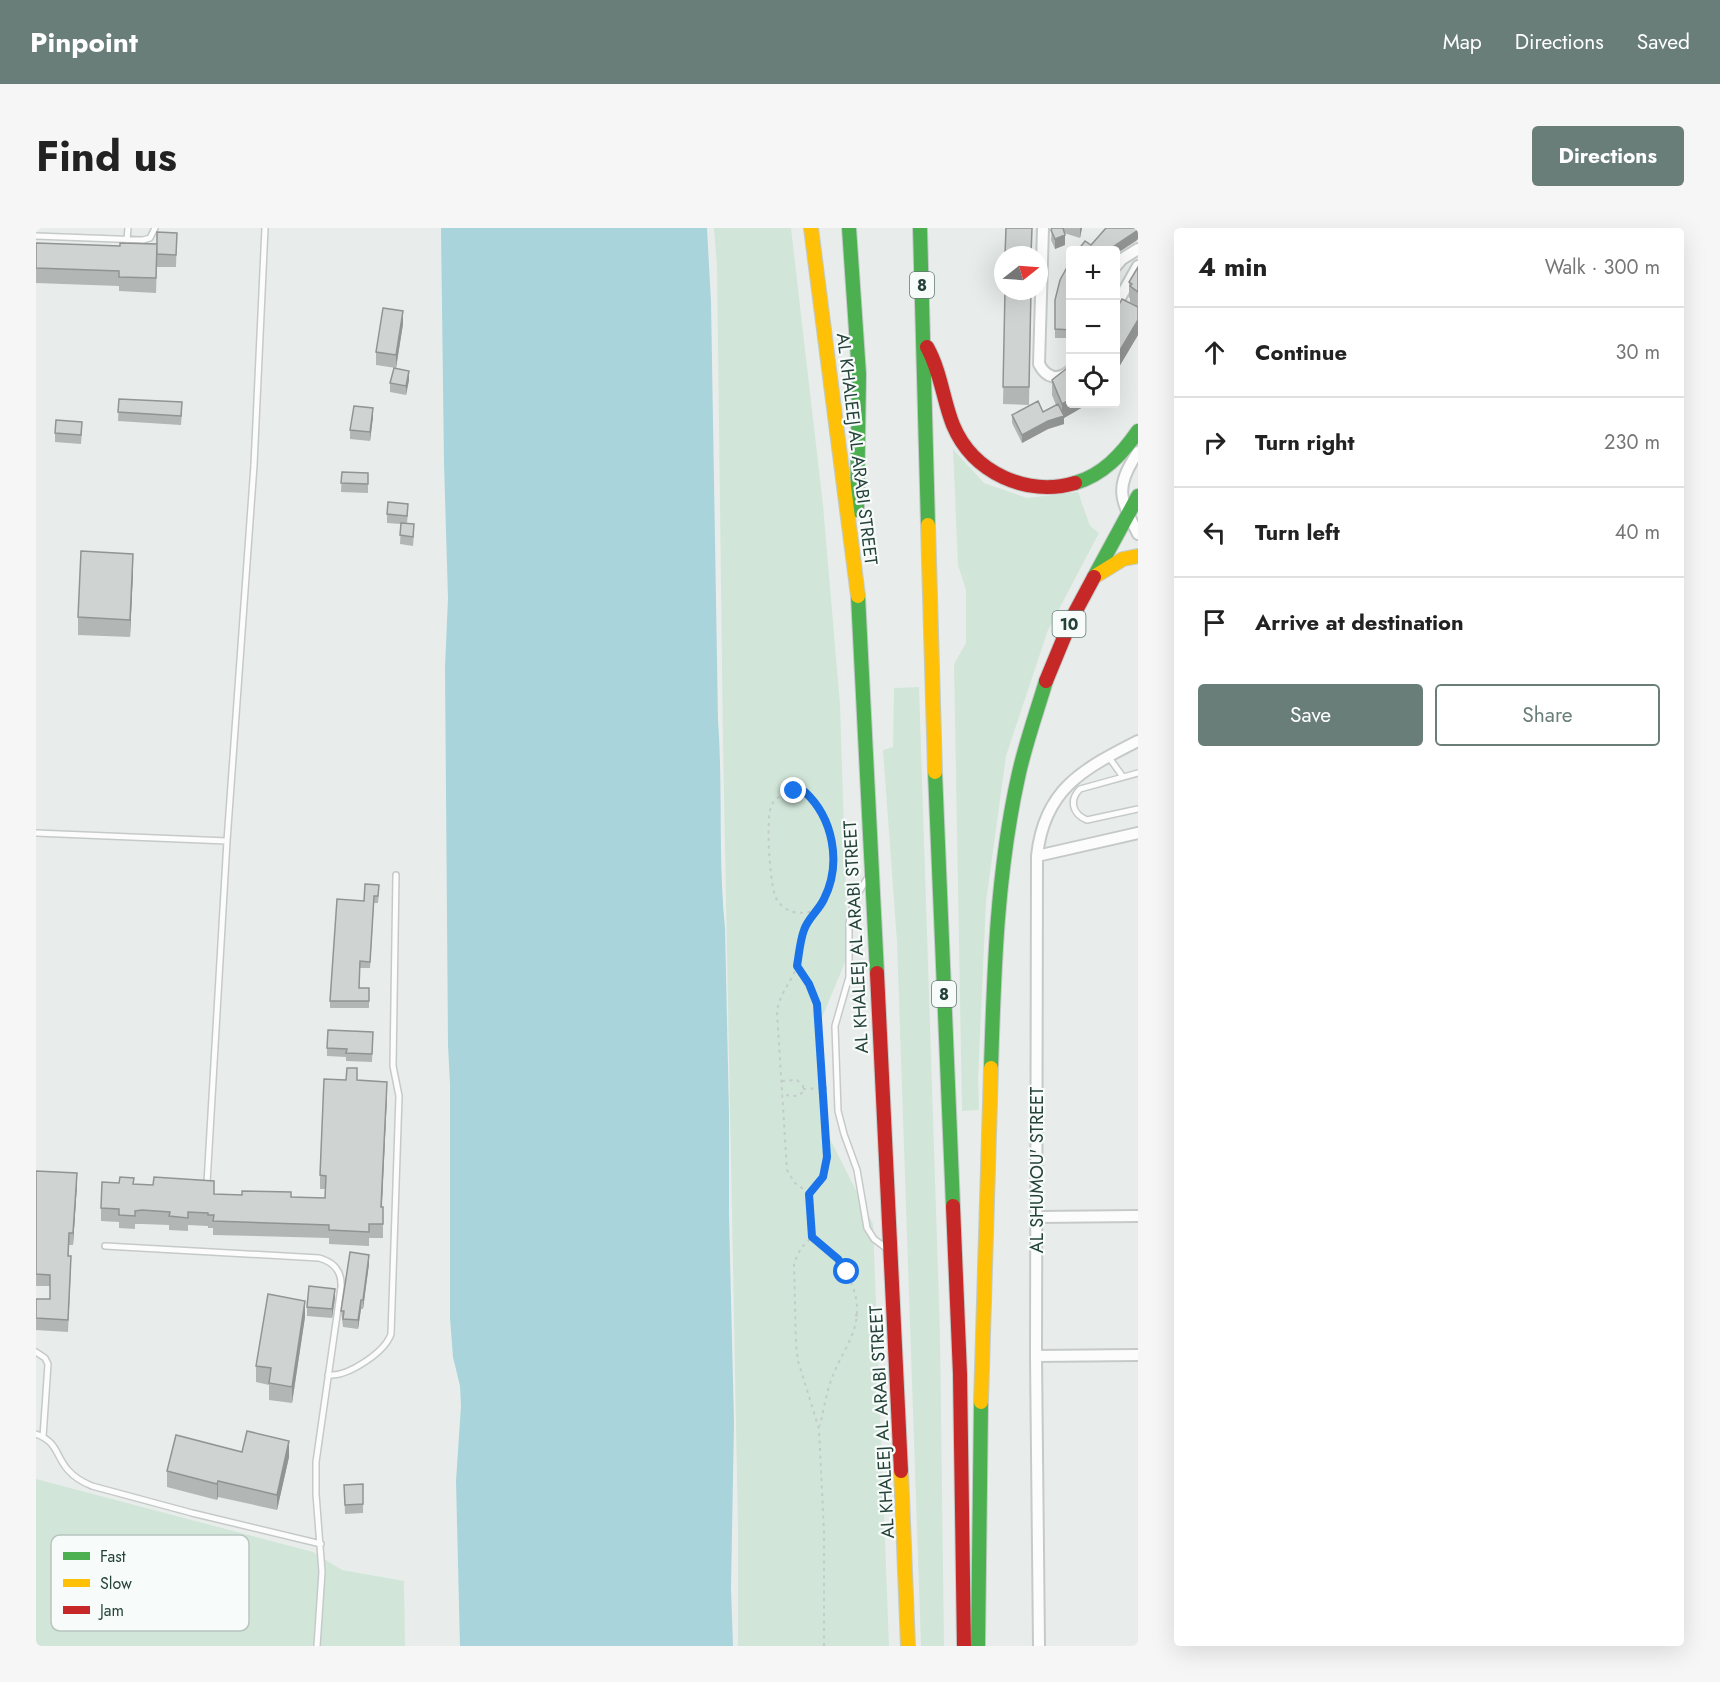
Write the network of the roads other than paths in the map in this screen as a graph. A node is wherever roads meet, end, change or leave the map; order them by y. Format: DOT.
graph roads {
  1 [pos="67,228"];
  2 [pos="128,228"];
  3 [pos="155,228"];
  4 [pos="265,228"];
  5 [pos="811,228"];
  6 [pos="849,228"];
  7 [pos="920,228"];
  8 [pos="1044,228"];
  9 [pos="36,236"];
  10 [pos="67,237"];
  11 [pos="127,240"];
  12 [pos="1138,249"];
  13 [pos="1120,261"];
  14 [pos="1138,266"];
  15 [pos="1120,303"];
  16 [pos="924,342"];
  17 [pos="1066,375"];
  18 [pos="1138,431"];
  19 [pos="1138,452"];
  20 [pos="1138,496"];
  21 [pos="1128,513"];
  22 [pos="1138,534"];
  23 [pos="1138,556"];
  24 [pos="1094,577"];
  25 [pos="856,582"];
  26 [pos="1138,741"];
  27 [pos="1108,756"];
  28 [pos="1138,773"];
  29 [pos="1123,777"];
  30 [pos="1059,794"];
  31 [pos="1073,804"];
  32 [pos="1138,809"];
  33 [pos="36,833"];
  34 [pos="1138,833"];
  35 [pos="227,841"];
  36 [pos="1037,856"];
  37 [pos="871,874"];
  38 [pos="396,875"];
  39 [pos="207,1183"];
  40 [pos="1138,1216"];
  41 [pos="1037,1217"];
  42 [pos="105,1246"];
  43 [pos="891,1251"];
  44 [pos="36,1352"];
  45 [pos="1138,1355"];
  46 [pos="1036,1356"];
  47 [pos="328,1375"];
  48 [pos="36,1434"];
  49 [pos="43,1437"];
  50 [pos="321,1544"];
  51 [pos="317,1646"];
  52 [pos="908,1646"];
  53 [pos="964,1646"];
  54 [pos="978,1646"];
  55 [pos="1039,1646"];
  1 -- 10 [label="lane"];
  2 -- 11 [label="lane"];
  3 -- 11 [label="lane"];
  4 -- 35 [label="lane"];
  5 -- 25 [label="main road, AL KHALEEJ AL ARABI STREET"];
  6 -- 25 [label="main road"];
  7 -- 16 [label="main road, 8"];
  8 -- 17 [label="street"];
  9 -- 10 [label="lane"];
  10 -- 11 [label="lane"];
  12 -- 13 [label="street"];
  14 -- 15 [label="street"];
  16 -- 18 [label="main road"];
  16 -- 53 [label="main road, 8"];
  19 -- 21 [label="street"];
  20 -- 21 [label="main road, 10"];
  21 -- 22 [label="street"];
  21 -- 24 [label="main road, 10"];
  23 -- 24 [label="main road"];
  24 -- 54 [label="main road, 10"];
  25 -- 37 [label="main road, AL KHALEEJ AL ARABI STREET"];
  26 -- 27 [label="street, AL SHUMOU' STREET"];
  27 -- 29 [label="lane"];
  27 -- 30 [label="street, AL SHUMOU' STREET"];
  28 -- 29 [label="lane"];
  29 -- 31 [label="lane"];
  30 -- 31 [label="lane"];
  30 -- 36 [label="street, AL SHUMOU' STREET"];
  31 -- 32 [label="lane"];
  33 -- 35 [label="lane"];
  34 -- 36 [label="street"];
  35 -- 39 [label="lane"];
  36 -- 41 [label="street, AL SHUMOU' STREET"];
  37 -- 43 [label="main road, AL KHALEEJ AL ARABI STREET"];
  37 -- 43 [label="lane"];
  38 -- 47 [label="lane"];
  40 -- 41 [label="street"];
  41 -- 46 [label="street, AL SHUMOU' STREET"];
  42 -- 47 [label="lane"];
  43 -- 52 [label="main road, AL KHALEEJ AL ARABI STREET"];
  44 -- 49 [label="lane"];
  45 -- 46 [label="street"];
  46 -- 55 [label="street, AL SHUMOU' STREET"];
  47 -- 50 [label="lane"];
  48 -- 49 [label="lane"];
  49 -- 50 [label="lane"];
  50 -- 51 [label="lane"];
}
